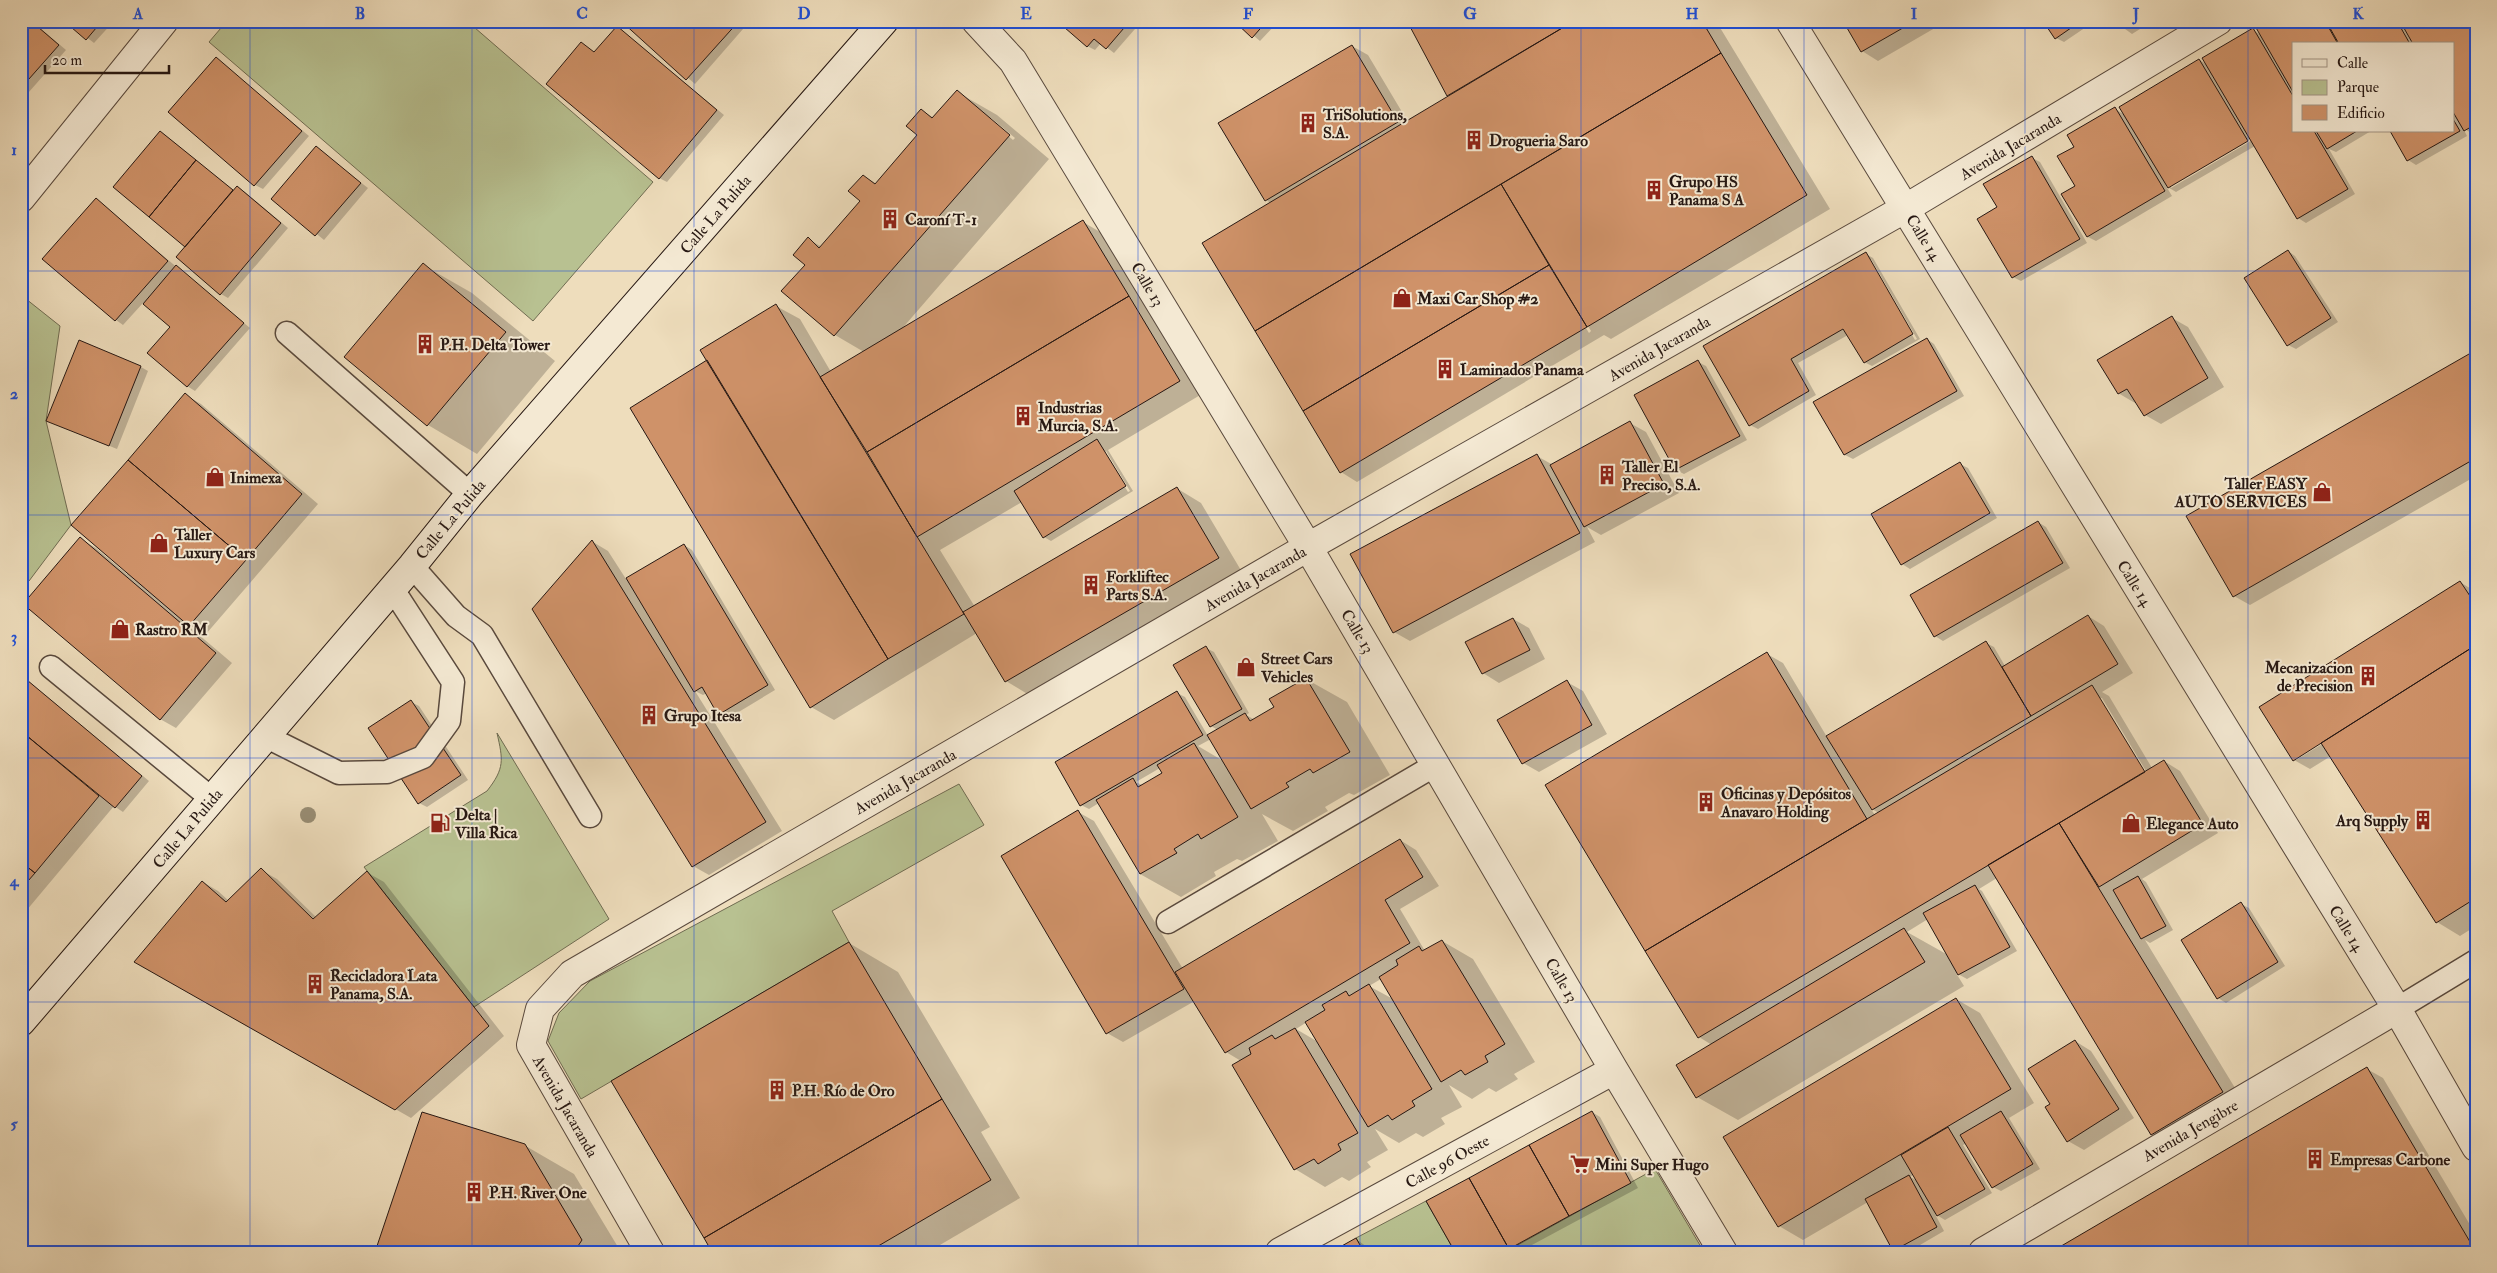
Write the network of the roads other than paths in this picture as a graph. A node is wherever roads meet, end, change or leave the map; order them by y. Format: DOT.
graph roads {
  1 [pos="164,21"];
  2 [pos="884,21"];
  3 [pos="976,21"];
  4 [pos="1790,21"];
  5 [pos="2218,21"];
  6 [pos="21,198"];
  7 [pos="1906,208"];
  8 [pos="287,333"];
  9 [pos="470,494"];
  10 [pos="1308,547"];
  11 [pos="412,566"];
  12 [pos="392,588"];
  13 [pos="51,667"];
  14 [pos="265,736"];
  15 [pos="1437,764"];
  16 [pos="212,799"];
  17 [pos="590,816"];
  18 [pos="1168,922"];
  19 [pos="2476,961"];
  20 [pos="2397,1009"];
  21 [pos="21,1022"];
  22 [pos="1614,1070"];
  23 [pos="2476,1147"];
  24 [pos="650,1252"];
  25 [pos="1280,1252"];
  26 [pos="1723,1252"];
  27 [pos="1983,1252"];
  1 -- 6 [label="street"];
  2 -- 9 [label="street, Calle La Pulida"];
  3 -- 10 [label="street, Calle 13"];
  4 -- 7 [label="street, Calle 14"];
  5 -- 7 [label="street, Avenida Jacaranda"];
  7 -- 10 [label="street, Avenida Jacaranda"];
  7 -- 20 [label="street, Calle 14"];
  8 -- 9 [label="lane"];
  9 -- 11 [label="street, Calle La Pulida"];
  10 -- 15 [label="street, Calle 13"];
  10 -- 24 [label="street, Avenida Jacaranda"];
  11 -- 12 [label="street, Calle La Pulida"];
  11 -- 17 [label="lane"];
  12 -- 14 [label="street, Calle La Pulida"];
  12 -- 14 [label="lane"];
  13 -- 16 [label="lane"];
  14 -- 16 [label="street, Calle La Pulida"];
  15 -- 18 [label="lane"];
  15 -- 22 [label="street, Calle 13"];
  16 -- 21 [label="street, Calle La Pulida"];
  19 -- 20 [label="lane"];
  20 -- 23 [label="street, Calle 14"];
  20 -- 27 [label="street, Avenida Jengibre"];
  22 -- 25 [label="street, Calle 96 Oeste"];
  22 -- 26 [label="street, Calle 13"];
}
